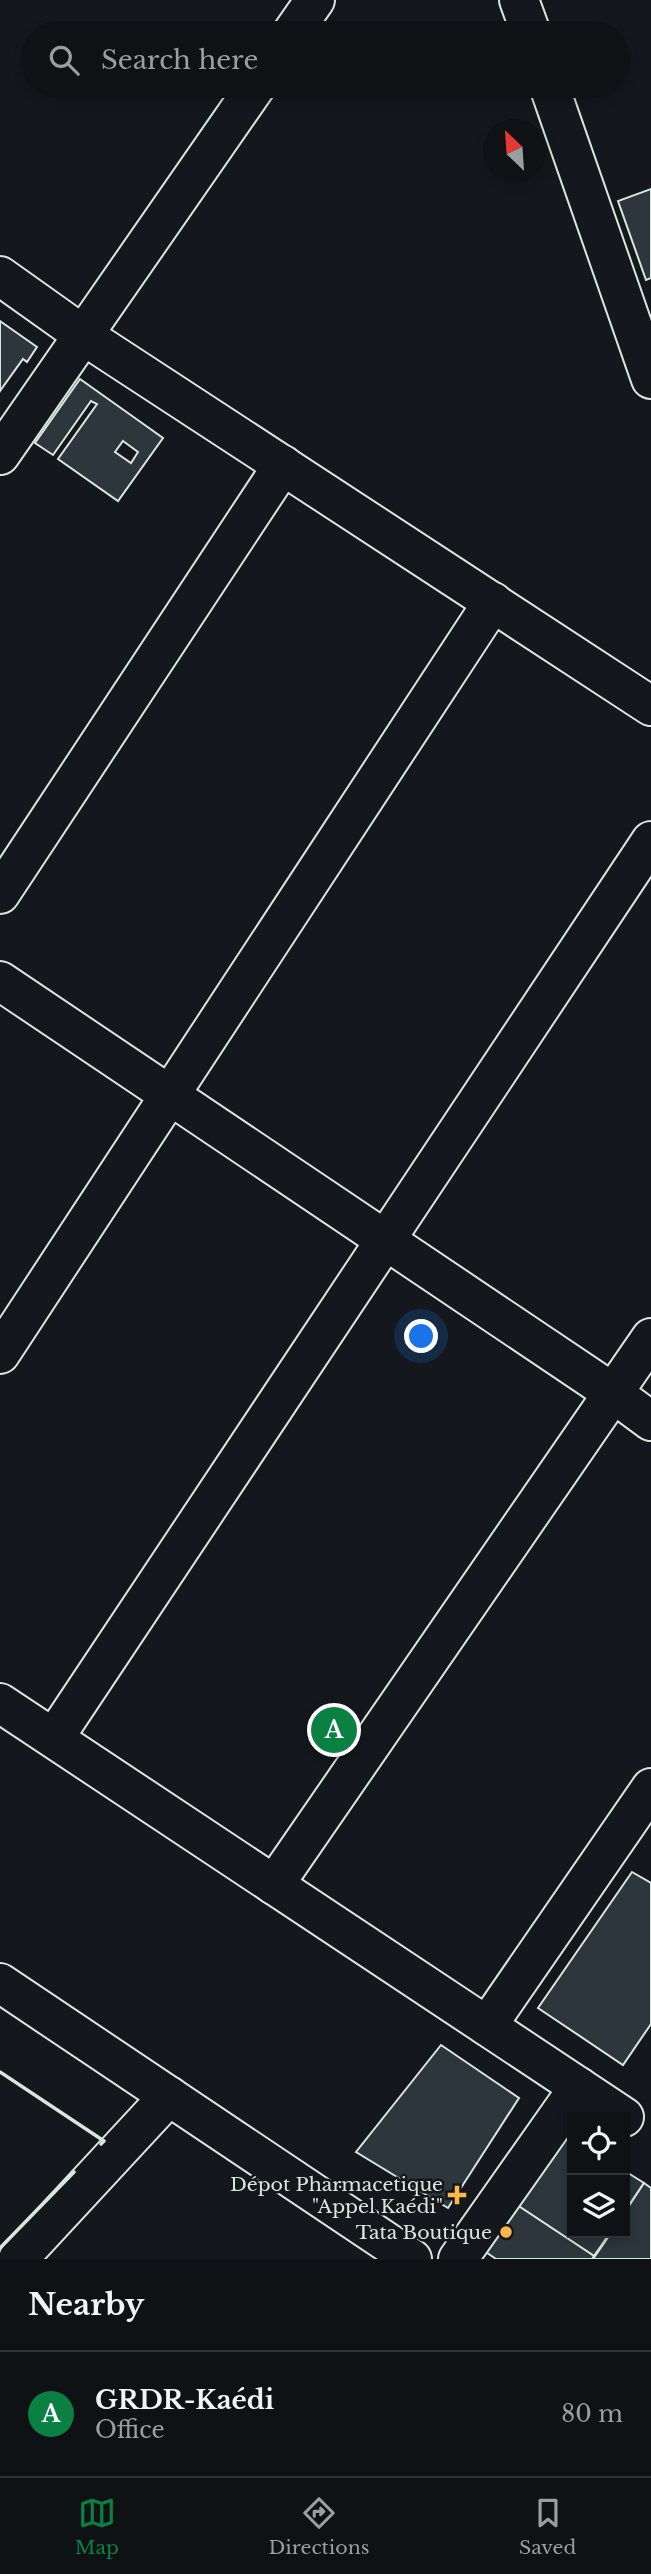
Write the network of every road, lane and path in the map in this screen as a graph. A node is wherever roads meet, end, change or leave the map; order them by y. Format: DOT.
graph roads {
  1 [pos="315,0"];
  2 [pos="519,0"];
  3 [pos="300,21"];
  4 [pos="527,21"];
  5 [pos="248,98"];
  6 [pos="553,98"];
  7 [pos="0,276"];
  8 [pos="83,335"];
  9 [pos="651,379"];
  10 [pos="0,455"];
  11 [pos="282,465"];
  12 [pos="493,603"];
  13 [pos="644,688"];
  14 [pos="651,841"];
  15 [pos="0,894"];
  16 [pos="0,981"];
  17 [pos="170,1095"];
  18 [pos="385,1240"];
  19 [pos="651,1338"];
  20 [pos="0,1354"];
  21 [pos="613,1393"];
  22 [pos="651,1421"];
  23 [pos="3,1712"];
  24 [pos="54,1738"];
  25 [pos="651,1788"];
  26 [pos="274,1885"];
  27 [pos="0,1983"];
  28 [pos="487,2026"];
  29 [pos="579,2087"];
  30 [pos="169,2096"];
  31 [pos="615,2112"];
  32 [pos="630,2122"];
  33 [pos="651,2135"];
  34 [pos="18,2259"];
  35 [pos="412,2259"];
  36 [pos="458,2259"];
  1 -- 3 [label="street"];
  2 -- 4 [label="street"];
  5 -- 8 [label="street"];
  6 -- 9 [label="street"];
  7 -- 8 [label="street"];
  8 -- 10 [label="street"];
  8 -- 11 [label="street"];
  11 -- 12 [label="street"];
  11 -- 15 [label="street"];
  12 -- 13 [label="street"];
  12 -- 17 [label="street"];
  14 -- 18 [label="street"];
  16 -- 17 [label="street"];
  17 -- 18 [label="street"];
  17 -- 20 [label="street"];
  18 -- 21 [label="street"];
  18 -- 24 [label="street"];
  19 -- 21 [label="street"];
  21 -- 22 [label="street"];
  21 -- 26 [label="street"];
  23 -- 24 [label="street"];
  24 -- 26 [label="street"];
  25 -- 28 [label="street"];
  26 -- 28 [label="street"];
  27 -- 30 [label="street"];
  28 -- 29 [label="street"];
  29 -- 31 [label="street"];
  29 -- 36 [label="street"];
  30 -- 34 [label="street"];
  30 -- 35 [label="street"];
  32 -- 33 [label="street"];
}
